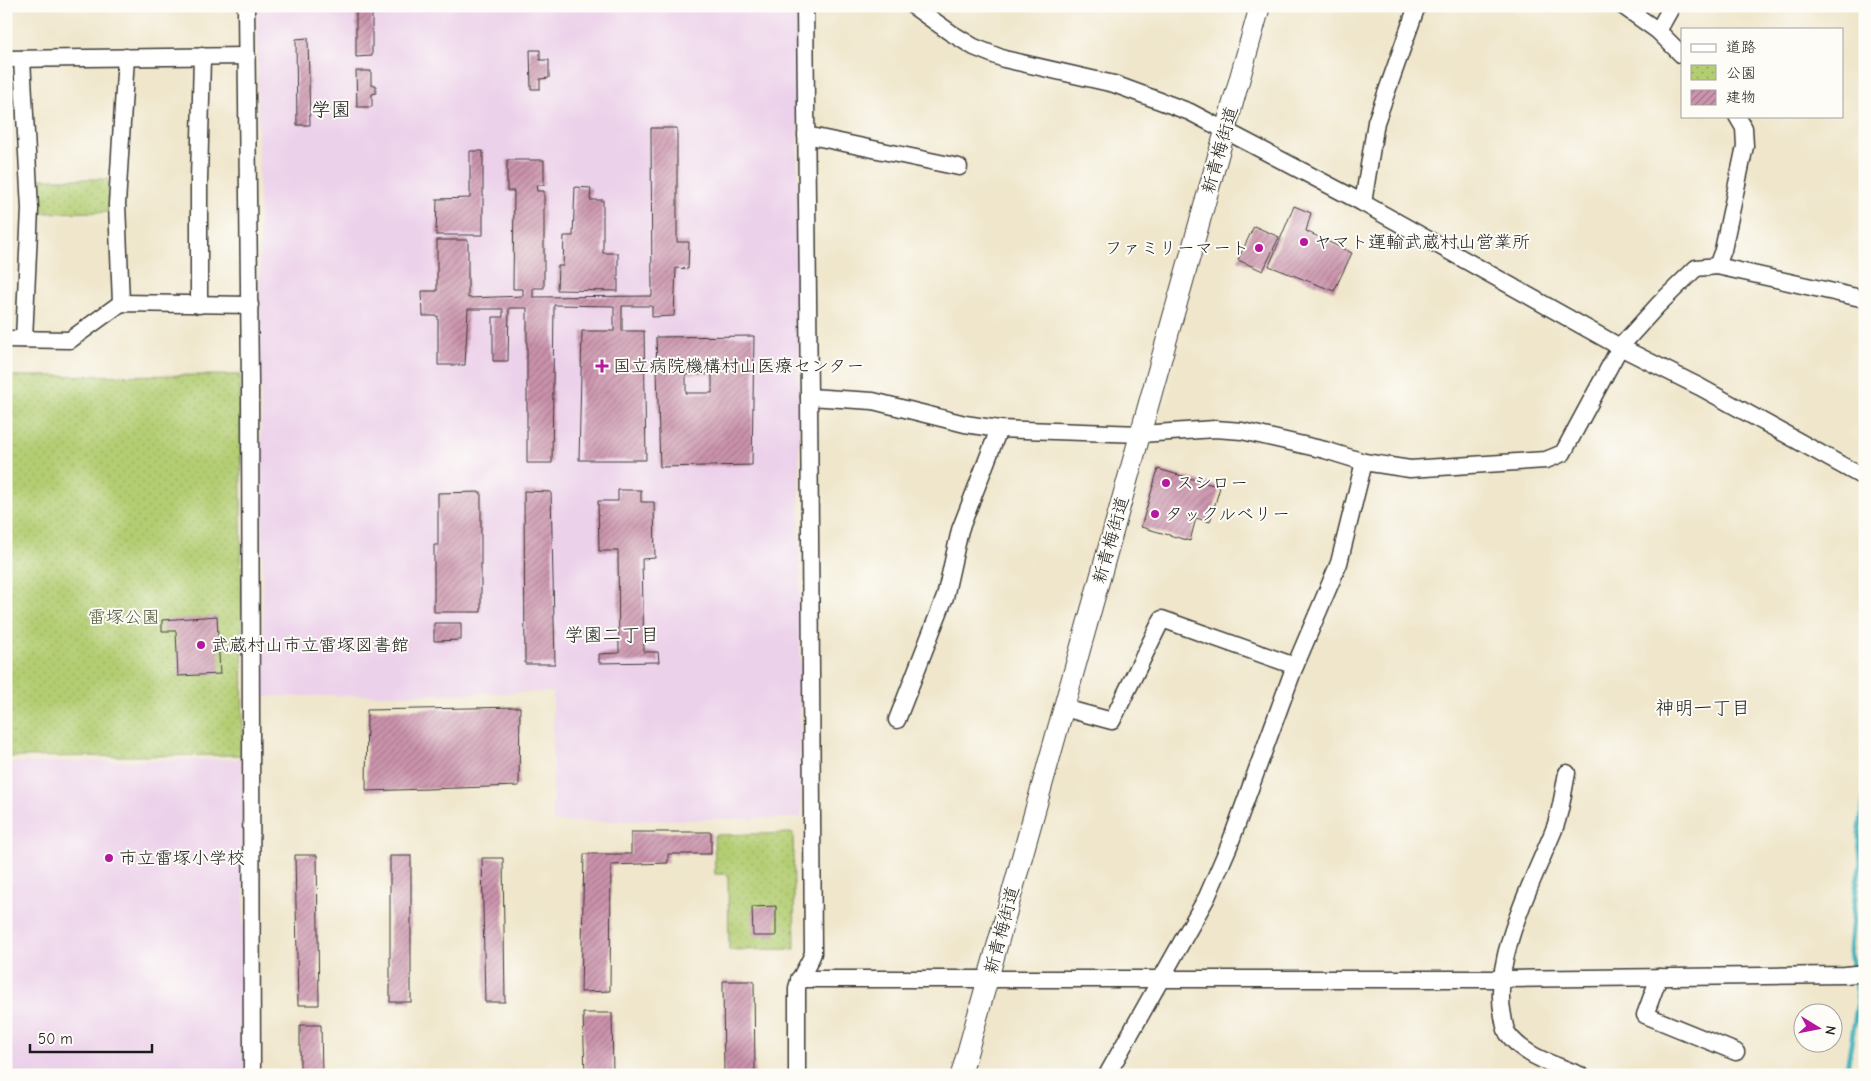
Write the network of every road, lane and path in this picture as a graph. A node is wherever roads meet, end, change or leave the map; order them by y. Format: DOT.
graph roads {
  1 [pos="246,6"];
  2 [pos="804,6"];
  3 [pos="913,6"];
  4 [pos="1260,6"];
  5 [pos="1417,6"];
  6 [pos="1623,6"];
  7 [pos="1672,6"];
  8 [pos="1658,31"];
  9 [pos="1681,54"];
  10 [pos="202,56"];
  11 [pos="247,56"];
  12 [pos="126,57"];
  13 [pos="14,59"];
  14 [pos="1738,118"];
  15 [pos="1226,130"];
  16 [pos="806,135"];
  17 [pos="959,167"];
  18 [pos="1363,203"];
  19 [pos="1717,266"];
  20 [pos="1865,299"];
  21 [pos="121,303"];
  22 [pos="199,305"];
  23 [pos="250,305"];
  24 [pos="6,339"];
  25 [pos="24,339"];
  26 [pos="1620,347"];
  27 [pos="809,397"];
  28 [pos="999,429"];
  29 [pos="1141,434"];
  30 [pos="1364,462"];
  31 [pos="1865,478"];
  32 [pos="1295,666"];
  33 [pos="1064,708"];
  34 [pos="897,720"];
  35 [pos="1567,773"];
  36 [pos="1865,973"];
  37 [pos="1659,977"];
  38 [pos="799,978"];
  39 [pos="988,979"];
  40 [pos="1161,979"];
  41 [pos="1502,979"];
  42 [pos="1736,1052"];
  43 [pos="252,1075"];
  44 [pos="797,1075"];
  45 [pos="961,1075"];
  46 [pos="1108,1075"];
  47 [pos="1580,1075"];
  1 -- 11 [label="street"];
  2 -- 16 [label="street"];
  3 -- 15 [label="street"];
  4 -- 15 [label="main road, 新青梅街道"];
  5 -- 18 [label="street"];
  6 -- 8 [label="street"];
  7 -- 8 [label="street"];
  8 -- 9 [label="street"];
  10 -- 11 [label="street"];
  10 -- 12 [label="street"];
  10 -- 22 [label="street"];
  11 -- 23 [label="street"];
  12 -- 13 [label="street"];
  12 -- 21 [label="street"];
  13 -- 25 [label="street"];
  14 -- 19 [label="street"];
  15 -- 18 [label="street"];
  15 -- 29 [label="main road, 新青梅街道"];
  16 -- 17 [label="street"];
  16 -- 27 [label="street"];
  18 -- 26 [label="street"];
  19 -- 20 [label="street"];
  19 -- 26 [label="street"];
  21 -- 22 [label="street"];
  21 -- 25 [label="street"];
  22 -- 23 [label="street"];
  23 -- 43 [label="street"];
  24 -- 25 [label="street"];
  26 -- 30 [label="street"];
  26 -- 31 [label="street"];
  27 -- 28 [label="street"];
  27 -- 38 [label="street"];
  28 -- 29 [label="street"];
  28 -- 34 [label="street"];
  29 -- 30 [label="street"];
  29 -- 33 [label="main road, 新青梅街道"];
  30 -- 32 [label="street"];
  32 -- 33 [label="street"];
  32 -- 40 [label="street"];
  33 -- 39 [label="main road, 新青梅街道"];
  35 -- 41 [label="street"];
  36 -- 37 [label="street"];
  37 -- 41 [label="street"];
  37 -- 42 [label="street"];
  38 -- 39 [label="street"];
  38 -- 44 [label="street"];
  39 -- 40 [label="street"];
  39 -- 45 [label="main road, 新青梅街道"];
  40 -- 41 [label="street"];
  40 -- 46 [label="street"];
  41 -- 47 [label="street"];
}
